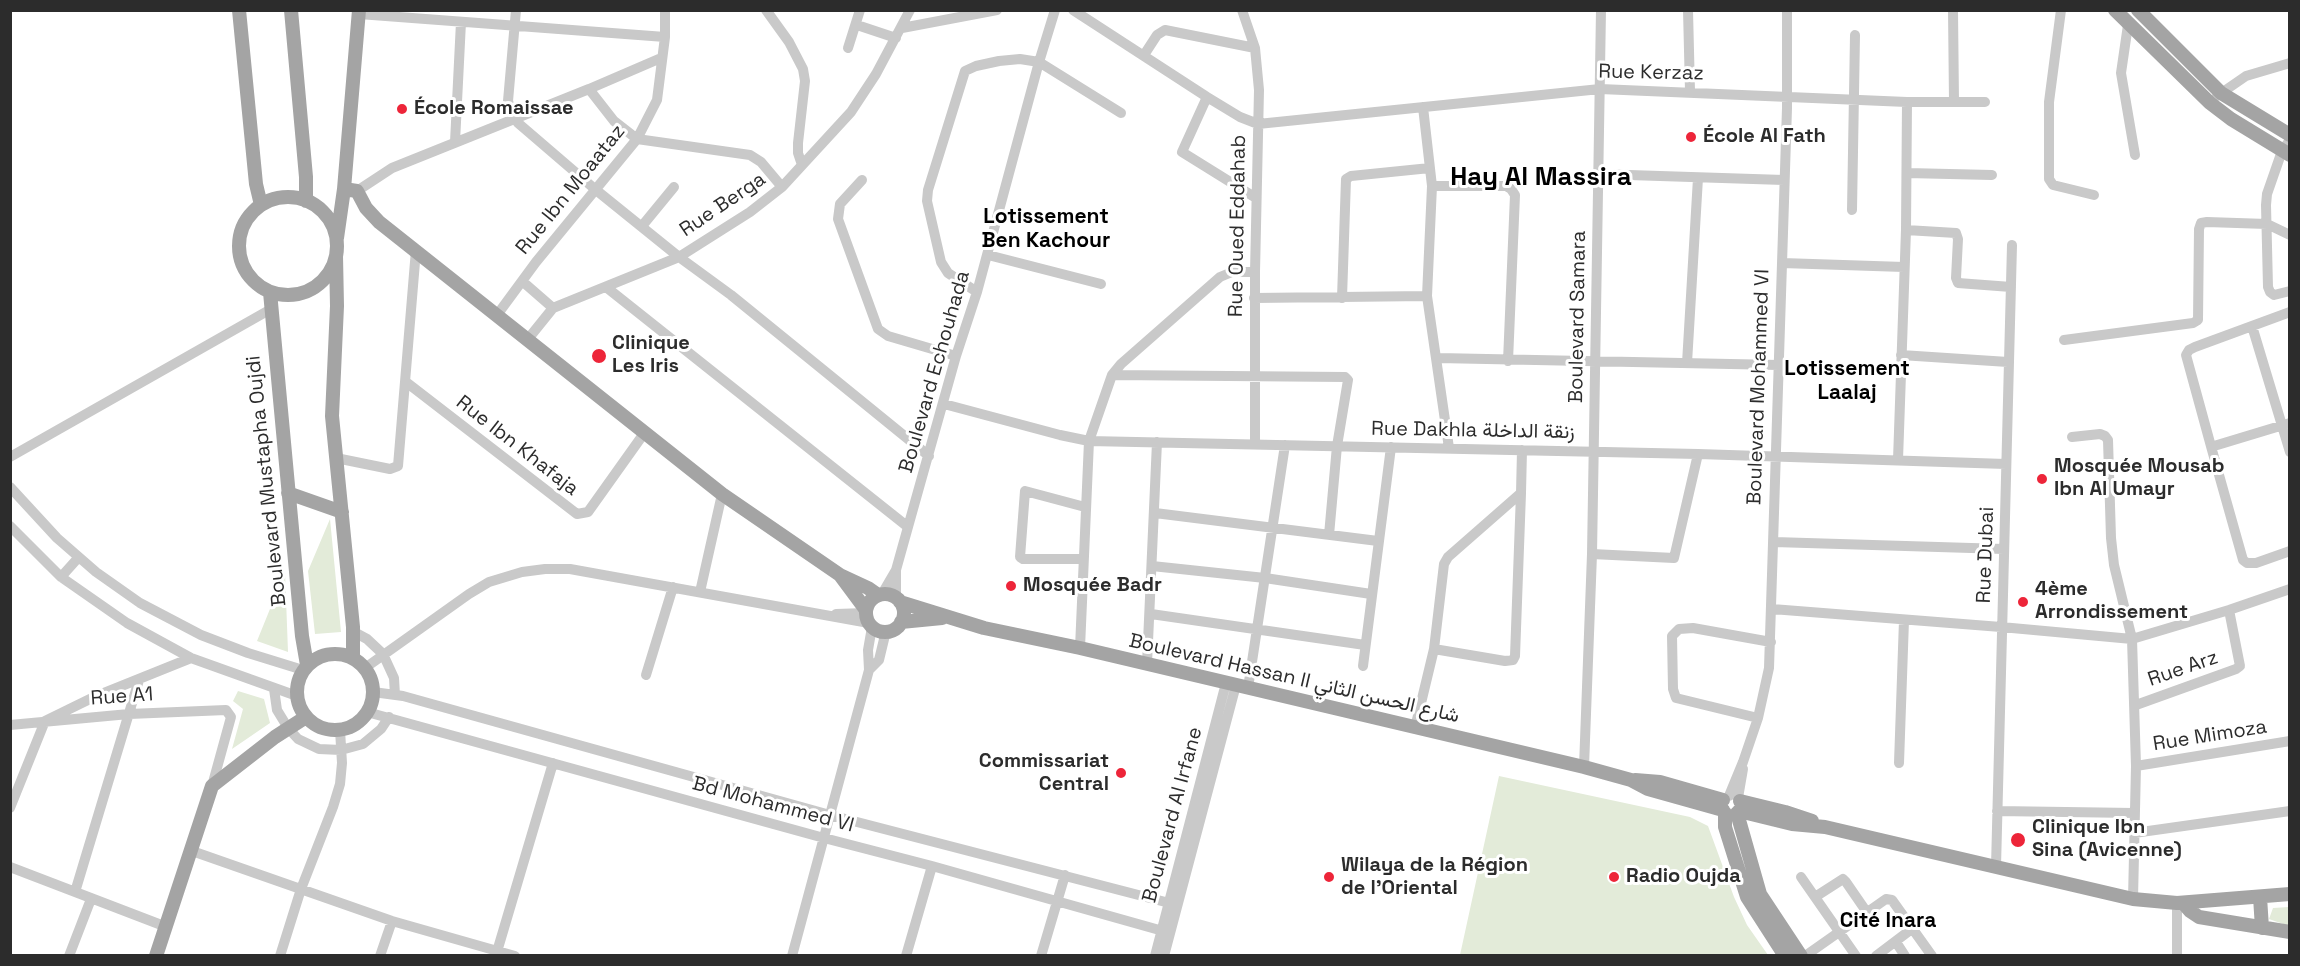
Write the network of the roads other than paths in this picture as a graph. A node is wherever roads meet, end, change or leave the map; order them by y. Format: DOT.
graph roads {
  1 [pos="238,10"];
  2 [pos="291,10"];
  3 [pos="516,10"];
  4 [pos="766,10"];
  5 [pos="860,10"];
  6 [pos="910,10"];
  7 [pos="997,10"];
  8 [pos="1055,10"];
  9 [pos="1073,10"];
  10 [pos="1242,10"];
  11 [pos="1601,10"];
  12 [pos="1688,10"];
  13 [pos="1787,10"];
  14 [pos="1953,10"];
  15 [pos="2061,10"];
  16 [pos="2115,10"];
  17 [pos="2138,10"];
  18 [pos="667,11"];
  19 [pos="359,12"];
  20 [pos="461,22"];
  21 [pos="857,25"];
  22 [pos="2128,25"];
  23 [pos="515,26"];
  24 [pos="902,28"];
  25 [pos="1855,35"];
  26 [pos="665,37"];
  27 [pos="896,39"];
  28 [pos="848,48"];
  29 [pos="1255,48"];
  30 [pos="1144,55"];
  31 [pos="661,58"];
  32 [pos="1039,62"];
  33 [pos="2289,63"];
  34 [pos="589,89"];
  35 [pos="1600,89"];
  36 [pos="1690,92"];
  37 [pos="2222,93"];
  38 [pos="1787,96"];
  39 [pos="1207,98"];
  40 [pos="1854,99"];
  41 [pos="1906,102"];
  42 [pos="1954,102"];
  43 [pos="1985,102"];
  44 [pos="2210,102"];
  45 [pos="1423,107"];
  46 [pos="1121,113"];
  47 [pos="514,118"];
  48 [pos="1258,124"];
  49 [pos="637,140"];
  50 [pos="455,142"];
  51 [pos="2288,145"];
  52 [pos="2136,155"];
  53 [pos="802,165"];
  54 [pos="1431,168"];
  55 [pos="1906,173"];
  56 [pos="1598,174"];
  57 [pos="1992,175"];
  58 [pos="1698,178"];
  59 [pos="862,180"];
  60 [pos="1784,180"];
  61 [pos="1431,186"];
  62 [pos="674,187"];
  63 [pos="782,187"];
  64 [pos="350,190"];
  65 [pos="596,190"];
  66 [pos="2094,195"];
  67 [pos="1256,198"];
  68 [pos="306,201"];
  69 [pos="261,206"];
  70 [pos="1852,210"];
  71 [pos="2267,224"];
  72 [pos="642,226"];
  73 [pos="1906,230"];
  74 [pos="2289,235"];
  75 [pos="336,241"];
  76 [pos="2012,245"];
  77 [pos="416,250"];
  78 [pos="987,255"];
  79 [pos="336,256"];
  80 [pos="679,257"];
  81 [pos="1782,263"];
  82 [pos="1904,267"];
  83 [pos="1254,272"];
  84 [pos="522,281"];
  85 [pos="1101,284"];
  86 [pos="606,287"];
  87 [pos="2011,287"];
  88 [pos="2289,291"];
  89 [pos="270,292"];
  90 [pos="978,292"];
  91 [pos="1427,296"];
  92 [pos="1254,298"];
  93 [pos="1342,298"];
  94 [pos="553,308"];
  95 [pos="271,309"];
  96 [pos="2289,312"];
  97 [pos="497,315"];
  98 [pos="2252,326"];
  99 [pos="528,339"];
  100 [pos="2064,340"];
  101 [pos="1901,355"];
  102 [pos="956,356"];
  103 [pos="1438,358"];
  104 [pos="1508,361"];
  105 [pos="1595,361"];
  106 [pos="2008,362"];
  107 [pos="1687,363"];
  108 [pos="1779,365"];
  109 [pos="1112,375"];
  110 [pos="1254,375"];
  111 [pos="406,382"];
  112 [pos="944,404"];
  113 [pos="2286,424"];
  114 [pos="645,432"];
  115 [pos="2072,437"];
  116 [pos="1089,441"];
  117 [pos="1157,442"];
  118 [pos="1254,444"];
  119 [pos="1285,445"];
  120 [pos="1337,446"];
  121 [pos="1391,447"];
  122 [pos="1449,448"];
  123 [pos="1521,450"];
  124 [pos="2212,450"];
  125 [pos="1594,452"];
  126 [pos="2289,452"];
  127 [pos="1698,454"];
  128 [pos="929,456"];
  129 [pos="10,457"];
  130 [pos="1775,457"];
  131 [pos="336,458"];
  132 [pos="1898,459"];
  133 [pos="2006,464"];
  134 [pos="10,487"];
  135 [pos="288,493"];
  136 [pos="1521,493"];
  137 [pos="722,494"];
  138 [pos="1085,507"];
  139 [pos="342,512"];
  140 [pos="1155,513"];
  141 [pos="10,526"];
  142 [pos="908,527"];
  143 [pos="1272,528"];
  144 [pos="1329,535"];
  145 [pos="1378,541"];
  146 [pos="1773,542"];
  147 [pos="2004,549"];
  148 [pos="2289,551"];
  149 [pos="1592,554"];
  150 [pos="78,558"];
  151 [pos="1083,559"];
  152 [pos="1152,566"];
  153 [pos="897,570"];
  154 [pos="840,575"];
  155 [pos="61,577"];
  156 [pos="1265,578"];
  157 [pos="673,587"];
  158 [pos="2289,589"];
  159 [pos="700,592"];
  160 [pos="1371,594"];
  161 [pos="880,595"];
  162 [pos="898,600"];
  163 [pos="1772,609"];
  164 [pos="2229,610"];
  165 [pos="1150,614"];
  166 [pos="947,617"];
  167 [pos="868,618"];
  168 [pos="1904,620"];
  169 [pos="901,622"];
  170 [pos="2001,627"];
  171 [pos="1257,630"];
  172 [pos="886,631"];
  173 [pos="354,632"];
  174 [pos="2132,639"];
  175 [pos="1771,642"];
  176 [pos="1365,645"];
  177 [pos="1080,648"];
  178 [pos="1434,649"];
  179 [pos="383,654"];
  180 [pos="191,658"];
  181 [pos="353,658"];
  182 [pos="1147,664"];
  183 [pos="1363,666"];
  184 [pos="305,668"];
  185 [pos="365,669"];
  186 [pos="869,670"];
  187 [pos="646,675"];
  188 [pos="139,680"];
  189 [pos="1237,685"];
  190 [pos="274,689"];
  191 [pos="373,693"];
  192 [pos="395,695"];
  193 [pos="297,696"];
  194 [pos="2136,705"];
  195 [pos="367,712"];
  196 [pos="129,714"];
  197 [pos="306,717"];
  198 [pos="389,717"];
  199 [pos="1758,718"];
  200 [pos="45,721"];
  201 [pos="10,725"];
  202 [pos="1415,728"];
  203 [pos="288,729"];
  204 [pos="340,730"];
  205 [pos="2289,741"];
  206 [pos="341,750"];
  207 [pos="1899,762"];
  208 [pos="554,763"];
  209 [pos="2136,766"];
  210 [pos="1584,767"];
  211 [pos="212,786"];
  212 [pos="1732,805"];
  213 [pos="10,808"];
  214 [pos="1997,811"];
  215 [pos="2289,811"];
  216 [pos="2134,813"];
  217 [pos="830,815"];
  218 [pos="2134,833"];
  219 [pos="824,838"];
  220 [pos="192,850"];
  221 [pos="932,866"];
  222 [pos="10,867"];
  223 [pos="1996,867"];
  224 [pos="1065,875"];
  225 [pos="1801,877"];
  226 [pos="301,889"];
  227 [pos="75,892"];
  228 [pos="2289,894"];
  229 [pos="1815,897"];
  230 [pos="2260,897"];
  231 [pos="91,899"];
  232 [pos="2133,899"];
  233 [pos="1058,902"];
  234 [pos="2180,903"];
  235 [pos="1173,904"];
  236 [pos="1866,910"];
  237 [pos="392,921"];
  238 [pos="164,926"];
  239 [pos="1913,928"];
  240 [pos="2262,928"];
  241 [pos="1839,931"];
  242 [pos="1166,932"];
  243 [pos="2289,932"];
  244 [pos="1896,942"];
  245 [pos="497,953"];
  246 [pos="69,956"];
  247 [pos="156,956"];
  248 [pos="280,956"];
  249 [pos="380,956"];
  250 [pos="515,956"];
  251 [pos="792,956"];
  252 [pos="906,956"];
  253 [pos="1041,956"];
  254 [pos="1155,956"];
  255 [pos="1164,956"];
  256 [pos="1785,956"];
  257 [pos="1803,956"];
  258 [pos="1856,956"];
  259 [pos="1876,956"];
  260 [pos="1905,956"];
  261 [pos="1932,956"];
  262 [pos="2177,956"];
  1 -- 69 [label="main road"];
  2 -- 68 [label="main road"];
  3 -- 23 [label="street"];
  4 -- 53 [label="street"];
  5 -- 21 [label="street"];
  6 -- 24 [label="street, Rue Berga"];
  7 -- 24 [label="street"];
  8 -- 32 [label="street, Boulevard Echouhada"];
  9 -- 30 [label="street"];
  10 -- 29 [label="street, Rue Oued Eddahab"];
  11 -- 35 [label="street, Boulevard Samara"];
  12 -- 36 [label="street"];
  13 -- 38 [label="street, Boulevard Mohammed VI"];
  14 -- 42 [label="street"];
  15 -- 66 [label="street"];
  16 -- 22 [label="main road"];
  17 -- 37 [label="main road"];
  18 -- 26 [label="street, Rue Ibn Moaataz"];
  19 -- 20 [label="street"];
  19 -- 64 [label="main road"];
  20 -- 23 [label="street"];
  20 -- 50 [label="street"];
  21 -- 27 [label="street"];
  21 -- 28 [label="street"];
  22 -- 44 [label="main road"];
  22 -- 52 [label="street"];
  23 -- 26 [label="street"];
  23 -- 47 [label="street"];
  24 -- 27 [label="street, Rue Berga"];
  25 -- 40 [label="street"];
  26 -- 31 [label="street, Rue Ibn Moaataz"];
  27 -- 53 [label="street, Rue Berga"];
  29 -- 30 [label="street"];
  29 -- 48 [label="street, Rue Oued Eddahab"];
  30 -- 39 [label="street"];
  31 -- 34 [label="street"];
  31 -- 49 [label="street, Rue Ibn Moaataz"];
  32 -- 46 [label="street"];
  32 -- 78 [label="street, Boulevard Echouhada"];
  32 -- 90 [label="street"];
  33 -- 37 [label="street"];
  34 -- 47 [label="street"];
  34 -- 49 [label="street"];
  35 -- 36 [label="street, Rue Kerzaz"];
  35 -- 45 [label="street, Rue Kerzaz"];
  35 -- 56 [label="street, Boulevard Samara"];
  36 -- 38 [label="street, Rue Kerzaz"];
  37 -- 44 [label="street"];
  37 -- 51 [label="main road"];
  38 -- 40 [label="street, Rue Kerzaz"];
  38 -- 60 [label="street, Boulevard Mohammed VI"];
  39 -- 48 [label="street"];
  39 -- 67 [label="street"];
  40 -- 41 [label="street, Rue Kerzaz"];
  40 -- 70 [label="street"];
  41 -- 42 [label="street, Rue Kerzaz"];
  41 -- 55 [label="street"];
  42 -- 43 [label="street, Rue Kerzaz"];
  44 -- 51 [label="main road"];
  45 -- 48 [label="street, Rue Kerzaz"];
  45 -- 54 [label="street"];
  47 -- 50 [label="street"];
  47 -- 65 [label="street"];
  48 -- 67 [label="street, Rue Oued Eddahab"];
  49 -- 63 [label="street"];
  49 -- 65 [label="street, Rue Ibn Moaataz"];
  50 -- 64 [label="street"];
  51 -- 71 [label="street"];
  53 -- 63 [label="street, Rue Berga"];
  54 -- 61 [label="street"];
  54 -- 93 [label="street"];
  55 -- 57 [label="street"];
  55 -- 73 [label="street"];
  56 -- 58 [label="street"];
  56 -- 105 [label="street, Boulevard Samara"];
  58 -- 60 [label="street"];
  58 -- 107 [label="street"];
  59 -- 102 [label="street"];
  60 -- 81 [label="street, Boulevard Mohammed VI"];
  61 -- 91 [label="street"];
  61 -- 104 [label="street"];
  62 -- 72 [label="street"];
  63 -- 80 [label="street, Rue Berga"];
  64 -- 75 [label="main road"];
  64 -- 77 [label="main road"];
  65 -- 72 [label="street"];
  65 -- 84 [label="street, Rue Ibn Moaataz"];
  67 -- 83 [label="street, Rue Oued Eddahab"];
  68 -- 69 [label="main road"];
  68 -- 75 [label="main road"];
  69 -- 89 [label="main road"];
  71 -- 74 [label="street"];
  71 -- 88 [label="street"];
  71 -- 100 [label="street"];
  72 -- 80 [label="street"];
  73 -- 82 [label="street"];
  73 -- 87 [label="street"];
  75 -- 79 [label="main road"];
  76 -- 87 [label="street, Rue Dubai"];
  77 -- 97 [label="main road"];
  77 -- 111 [label="street"];
  78 -- 85 [label="street"];
  78 -- 90 [label="street, Boulevard Echouhada"];
  79 -- 89 [label="main road"];
  79 -- 131 [label="main road"];
  80 -- 86 [label="street, Rue Berga"];
  80 -- 128 [label="street"];
  81 -- 82 [label="street"];
  81 -- 108 [label="street, Boulevard Mohammed VI"];
  82 -- 101 [label="street"];
  83 -- 92 [label="street, Rue Oued Eddahab"];
  83 -- 109 [label="street"];
  84 -- 94 [label="street"];
  84 -- 97 [label="street, Rue Ibn Moaataz"];
  86 -- 94 [label="street, Rue Berga"];
  86 -- 142 [label="street"];
  87 -- 106 [label="street, Rue Dubai"];
  89 -- 95 [label="main road, Boulevard Mustapha Oujdi"];
  90 -- 102 [label="street, Boulevard Echouhada"];
  91 -- 93 [label="street"];
  91 -- 103 [label="street"];
  92 -- 93 [label="street"];
  92 -- 110 [label="street, Rue Oued Eddahab"];
  94 -- 99 [label="street, Rue Berga"];
  95 -- 129 [label="street"];
  95 -- 135 [label="main road, Boulevard Mustapha Oujdi"];
  96 -- 98 [label="street"];
  97 -- 99 [label="main road"];
  98 -- 113 [label="street"];
  98 -- 124 [label="street"];
  99 -- 114 [label="main road"];
  101 -- 106 [label="street"];
  101 -- 132 [label="street"];
  102 -- 112 [label="street, Boulevard Echouhada"];
  103 -- 104 [label="street"];
  103 -- 122 [label="street"];
  104 -- 105 [label="street"];
  105 -- 107 [label="street"];
  105 -- 125 [label="street, Boulevard Samara"];
  106 -- 133 [label="street, Rue Dubai"];
  107 -- 108 [label="street"];
  108 -- 130 [label="street, Boulevard Mohammed VI"];
  109 -- 110 [label="street"];
  109 -- 116 [label="street"];
  110 -- 118 [label="street, Rue Oued Eddahab"];
  110 -- 120 [label="street"];
  111 -- 114 [label="street, Rue Ibn Khafaja"];
  111 -- 131 [label="street"];
  112 -- 116 [label="street, Rue Dakhla زنقة الداخلة"];
  112 -- 128 [label="street, Boulevard Echouhada"];
  113 -- 124 [label="street"];
  113 -- 126 [label="street"];
  114 -- 137 [label="main road"];
  115 -- 174 [label="street"];
  116 -- 117 [label="street, Rue Dakhla زنقة الداخلة"];
  116 -- 138 [label="street"];
  117 -- 118 [label="street, Rue Dakhla زنقة الداخلة"];
  117 -- 140 [label="street"];
  118 -- 119 [label="street, Rue Dakhla زنقة الداخلة"];
  119 -- 120 [label="street, Rue Dakhla زنقة الداخلة"];
  119 -- 143 [label="street, Boulevard Al Irfane"];
  120 -- 121 [label="street, Rue Dakhla زنقة الداخلة"];
  120 -- 144 [label="street"];
  121 -- 122 [label="street, Rue Dakhla زنقة الداخلة"];
  121 -- 145 [label="street"];
  122 -- 123 [label="street, Rue Dakhla زنقة الداخلة"];
  123 -- 125 [label="street, Rue Dakhla زنقة الداخلة"];
  123 -- 136 [label="street"];
  124 -- 148 [label="street"];
  125 -- 127 [label="street, Rue Dakhla زنقة الداخلة"];
  125 -- 149 [label="street, Boulevard Samara"];
  127 -- 130 [label="street, Rue Dakhla زنقة الداخلة"];
  127 -- 149 [label="street"];
  128 -- 142 [label="street, Boulevard Echouhada"];
  130 -- 132 [label="street, Rue Dakhla زنقة الداخلة"];
  130 -- 146 [label="street, Boulevard Mohammed VI"];
  131 -- 139 [label="main road"];
  132 -- 133 [label="street, Rue Dakhla زنقة الداخلة"];
  133 -- 147 [label="street, Rue Dubai"];
  134 -- 150 [label="street"];
  135 -- 139 [label="main road"];
  135 -- 184 [label="main road, Boulevard Mustapha Oujdi"];
  136 -- 178 [label="street"];
  136 -- 178 [label="street"];
  137 -- 154 [label="main road"];
  137 -- 159 [label="street"];
  138 -- 151 [label="street"];
  138 -- 151 [label="street"];
  139 -- 173 [label="main road"];
  140 -- 143 [label="street"];
  140 -- 152 [label="street"];
  141 -- 155 [label="street"];
  142 -- 153 [label="street, Boulevard Echouhada"];
  143 -- 144 [label="street"];
  143 -- 156 [label="street, Boulevard Al Irfane"];
  144 -- 145 [label="street"];
  145 -- 160 [label="street"];
  146 -- 147 [label="street"];
  146 -- 163 [label="street, Boulevard Mohammed VI"];
  147 -- 170 [label="street, Rue Dubai"];
  149 -- 210 [label="street, Boulevard Samara"];
  150 -- 155 [label="street"];
  150 -- 184 [label="street"];
  151 -- 177 [label="street"];
  152 -- 156 [label="street"];
  152 -- 165 [label="street"];
  153 -- 161 [label="street, Boulevard Echouhada"];
  153 -- 162 [label="street, Boulevard Echouhada"];
  154 -- 161 [label="main road"];
  154 -- 167 [label="main road"];
  155 -- 180 [label="street"];
  156 -- 160 [label="street"];
  156 -- 171 [label="street, Boulevard Al Irfane"];
  157 -- 159 [label="street"];
  157 -- 179 [label="street"];
  157 -- 187 [label="street"];
  158 -- 164 [label="street"];
  159 -- 167 [label="street"];
  160 -- 176 [label="street"];
  161 -- 162 [label="main road"];
  161 -- 167 [label="main road"];
  162 -- 166 [label="main road, Boulevard Hassan II شارع الحسن الثاني"];
  162 -- 169 [label="main road"];
  163 -- 168 [label="street"];
  163 -- 175 [label="street, Boulevard Mohammed VI"];
  164 -- 174 [label="street"];
  164 -- 194 [label="street, Rue Arz"];
  165 -- 171 [label="street"];
  165 -- 182 [label="street"];
  166 -- 169 [label="main road, Boulevard Hassan II شارع الحسن الثاني"];
  166 -- 177 [label="main road, Boulevard Hassan II شارع الحسن الثاني"];
  167 -- 172 [label="main road"];
  167 -- 186 [label="street"];
  168 -- 170 [label="street"];
  168 -- 207 [label="street"];
  169 -- 172 [label="main road"];
  170 -- 174 [label="street"];
  170 -- 214 [label="street, Rue Dubai"];
  171 -- 176 [label="street"];
  171 -- 189 [label="street, Boulevard Al Irfane"];
  172 -- 186 [label="street"];
  173 -- 179 [label="street"];
  173 -- 181 [label="main road"];
  174 -- 194 [label="street"];
  175 -- 199 [label="street, Boulevard Mohammed VI"];
  175 -- 199 [label="street"];
  176 -- 183 [label="street"];
  177 -- 182 [label="main road, Boulevard Hassan II شارع الحسن الثاني"];
  178 -- 202 [label="street"];
  179 -- 185 [label="street"];
  179 -- 192 [label="street"];
  180 -- 188 [label="street"];
  180 -- 190 [label="street"];
  181 -- 184 [label="main road"];
  181 -- 185 [label="main road"];
  182 -- 189 [label="main road, Boulevard Hassan II شارع الحسن الثاني"];
  184 -- 193 [label="main road"];
  185 -- 191 [label="main road"];
  186 -- 217 [label="street"];
  188 -- 196 [label="street"];
  188 -- 200 [label="street"];
  189 -- 202 [label="main road, Boulevard Hassan II شارع الحسن الثاني"];
  189 -- 235 [label="street, Boulevard Al Irfane"];
  190 -- 193 [label="street"];
  190 -- 203 [label="street"];
  191 -- 192 [label="street, Bd Mohammed VI"];
  191 -- 195 [label="main road"];
  192 -- 217 [label="street, Bd Mohammed VI"];
  193 -- 197 [label="main road"];
  194 -- 209 [label="street"];
  195 -- 198 [label="street, Bd Mohammed VI"];
  195 -- 204 [label="main road"];
  196 -- 200 [label="street, Rue A1"];
  196 -- 211 [label="street, Rue A1"];
  196 -- 227 [label="street"];
  197 -- 203 [label="main road"];
  197 -- 204 [label="main road"];
  198 -- 206 [label="street"];
  198 -- 208 [label="street, Bd Mohammed VI"];
  199 -- 212 [label="street, Boulevard Mohammed VI"];
  200 -- 201 [label="street, Rue A1"];
  200 -- 213 [label="street"];
  202 -- 210 [label="main road, Boulevard Hassan II شارع الحسن الثاني"];
  203 -- 206 [label="street"];
  203 -- 211 [label="main road"];
  204 -- 206 [label="street"];
  205 -- 209 [label="street, Rue Mimoza"];
  206 -- 226 [label="street"];
  208 -- 219 [label="street, Bd Mohammed VI"];
  208 -- 245 [label="street"];
  209 -- 216 [label="street"];
  210 -- 212 [label="main road, Boulevard Hassan II شارع الحسن الثاني"];
  211 -- 220 [label="main road"];
  212 -- 223 [label="main road, Boulevard Hassan II شارع الحسن الثاني"];
  212 -- 256 [label="main road, Boulevard Mohammed VI"];
  212 -- 257 [label="main road, Boulevard Mohammed VI"];
  214 -- 216 [label="street"];
  214 -- 223 [label="street, Rue Dubai"];
  215 -- 218 [label="street"];
  216 -- 218 [label="street"];
  217 -- 219 [label="street"];
  217 -- 224 [label="street, Bd Mohammed VI"];
  218 -- 232 [label="street"];
  219 -- 221 [label="street, Bd Mohammed VI"];
  219 -- 251 [label="street"];
  220 -- 226 [label="street"];
  220 -- 238 [label="main road"];
  221 -- 233 [label="street, Bd Mohammed VI"];
  221 -- 252 [label="street"];
  222 -- 227 [label="street"];
  223 -- 232 [label="main road, Boulevard Hassan II شارع الحسن الثاني"];
  224 -- 233 [label="street"];
  224 -- 235 [label="street, Bd Mohammed VI"];
  225 -- 229 [label="street"];
  226 -- 237 [label="street"];
  226 -- 248 [label="street"];
  227 -- 231 [label="street"];
  228 -- 230 [label="main road, Boulevard Hassan II شارع الحسن الثاني"];
  229 -- 236 [label="street"];
  229 -- 241 [label="street"];
  230 -- 234 [label="main road, Boulevard Hassan II شارع الحسن الثاني"];
  230 -- 240 [label="main road"];
  231 -- 238 [label="street"];
  231 -- 246 [label="street"];
  232 -- 234 [label="main road, Boulevard Hassan II شارع الحسن الثاني"];
  233 -- 242 [label="street, Bd Mohammed VI"];
  233 -- 253 [label="street"];
  234 -- 240 [label="main road"];
  234 -- 262 [label="street"];
  235 -- 242 [label="street, Boulevard Al Irfane"];
  236 -- 239 [label="street"];
  236 -- 241 [label="street"];
  237 -- 245 [label="street"];
  237 -- 249 [label="street"];
  238 -- 247 [label="main road"];
  239 -- 244 [label="street"];
  239 -- 261 [label="street"];
  240 -- 243 [label="main road"];
  241 -- 257 [label="street"];
  241 -- 258 [label="street"];
  242 -- 254 [label="street, Boulevard Al Irfane"];
  242 -- 255 [label="street, Boulevard Al Irfane"];
  244 -- 259 [label="street"];
  244 -- 260 [label="street"];
  245 -- 250 [label="street"];
}
